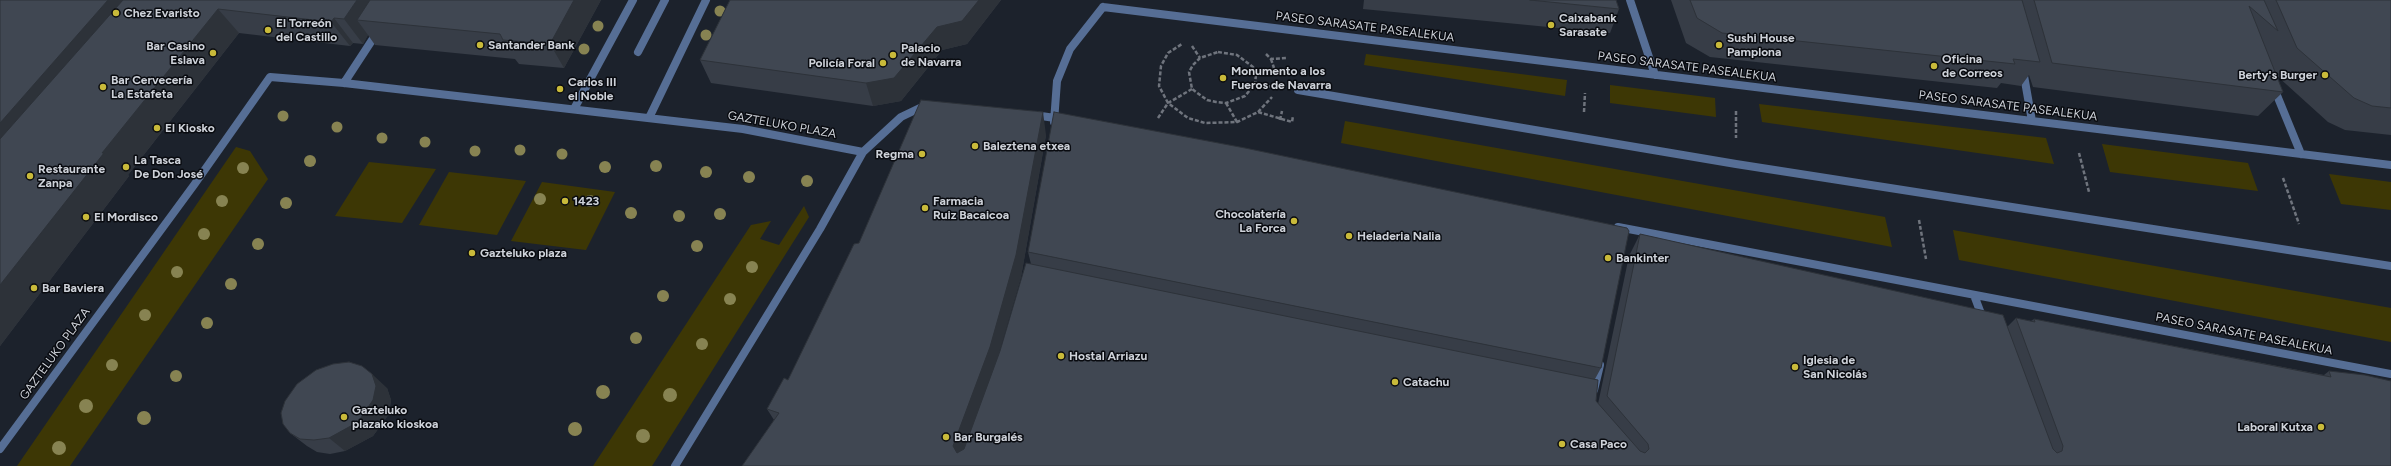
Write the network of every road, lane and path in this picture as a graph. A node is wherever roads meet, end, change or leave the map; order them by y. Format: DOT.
graph roads {
  1 [pos="633,0"];
  2 [pos="665,0"];
  3 [pos="706,0"];
  4 [pos="1630,0"];
  5 [pos="1103,4"];
  6 [pos="382,24"];
  7 [pos="1261,49"];
  8 [pos="638,52"];
  9 [pos="1200,58"];
  10 [pos="2021,65"];
  11 [pos="1655,75"];
  12 [pos="2269,77"];
  13 [pos="344,83"];
  14 [pos="1255,84"];
  15 [pos="1276,87"];
  16 [pos="1192,89"];
  17 [pos="1298,90"];
  18 [pos="1168,103"];
  19 [pos="1226,103"];
  20 [pos="932,104"];
  21 [pos="1736,108"];
  22 [pos="574,109"];
  23 [pos="1026,114"];
  24 [pos="649,118"];
  25 [pos="1055,118"];
  26 [pos="1158,118"];
  27 [pos="1070,120"];
  28 [pos="2032,121"];
  29 [pos="1237,122"];
  30 [pos="1052,132"];
  31 [pos="2078,148"];
  32 [pos="863,152"];
  33 [pos="2301,154"];
  34 [pos="1736,164"];
  35 [pos="2391,165"];
  36 [pos="2282,175"];
  37 [pos="1914,192"];
  38 [pos="2097,220"];
  39 [pos="1613,226"];
  40 [pos="2309,253"];
  41 [pos="2391,266"];
  42 [pos="1930,287"];
  43 [pos="1974,295"];
  44 [pos="1986,327"];
  45 [pos="1602,356"];
  46 [pos="2391,374"];
  47 [pos="1591,397"];
  48 [pos="0,448"];
  49 [pos="675,466"];
  1 -- 22 [label="street"];
  2 -- 8 [label="street"];
  3 -- 24 [label="street"];
  4 -- 11 [label="street"];
  5 -- 11 [label="street, PASEO SARASATE PASEALEKUA"];
  5 -- 25 [label="street, PASEO SARASATE PASEALEKUA"];
  6 -- 13 [label="street"];
  7 -- 17 [label="path"];
  9 -- 14 [label="path"];
  9 -- 16 [label="path"];
  9 -- 18 [label="path"];
  10 -- 28 [label="street"];
  11 -- 28 [label="street, PASEO SARASATE PASEALEKUA"];
  12 -- 33 [label="street"];
  13 -- 22 [label="street, GAZTELUKO PLAZA"];
  13 -- 48 [label="street, GAZTELUKO PLAZA"];
  14 -- 15 [label="path"];
  14 -- 19 [label="path"];
  16 -- 18 [label="path"];
  16 -- 19 [label="path"];
  17 -- 29 [label="path"];
  17 -- 34 [label="street"];
  18 -- 26 [label="path"];
  18 -- 29 [label="path"];
  19 -- 29 [label="path"];
  20 -- 32 [label="street"];
  21 -- 34 [label="path"];
  22 -- 24 [label="street, GAZTELUKO PLAZA"];
  23 -- 25 [label="street"];
  24 -- 32 [label="street, GAZTELUKO PLAZA"];
  25 -- 27 [label="street"];
  25 -- 30 [label="street, PASEO SARASATE PASEALEKUA"];
  28 -- 33 [label="street, PASEO SARASATE PASEALEKUA"];
  31 -- 38 [label="path"];
  32 -- 49 [label="street"];
  33 -- 35 [label="street, PASEO SARASATE PASEALEKUA"];
  34 -- 37 [label="street"];
  36 -- 40 [label="path"];
  37 -- 38 [label="street"];
  37 -- 42 [label="path"];
  38 -- 40 [label="street"];
  39 -- 42 [label="street, PASEO SARASATE PASEALEKUA"];
  40 -- 41 [label="street"];
  42 -- 43 [label="street, PASEO SARASATE PASEALEKUA"];
  43 -- 44 [label="street"];
  43 -- 46 [label="street, PASEO SARASATE PASEALEKUA"];
  45 -- 47 [label="street"];
}
